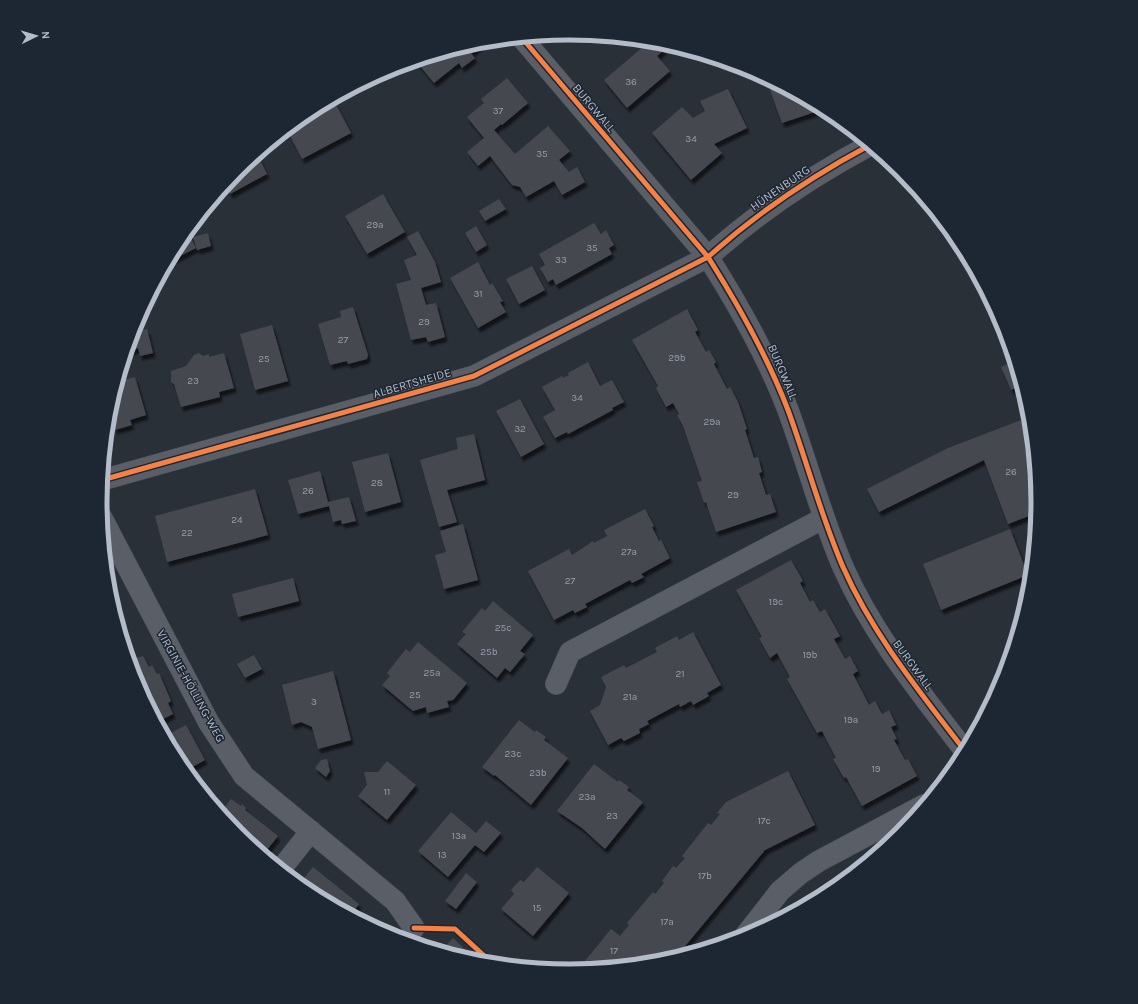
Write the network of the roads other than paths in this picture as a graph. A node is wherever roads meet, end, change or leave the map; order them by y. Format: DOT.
graph roads {
  1 [pos="526,42"];
  2 [pos="865,148"];
  3 [pos="708,257"];
  4 [pos="108,478"];
  5 [pos="824,518"];
  6 [pos="108,529"];
  7 [pos="556,684"];
  8 [pos="961,746"];
  9 [pos="912,811"];
  10 [pos="311,831"];
  11 [pos="284,865"];
  12 [pos="753,926"];
  13 [pos="414,928"];
  1 -- 3 [label="street, BURGWALL"];
  2 -- 3 [label="street, HÜNENBURG"];
  3 -- 4 [label="street, ALBERTSHEIDE"];
  3 -- 5 [label="street, BURGWALL"];
  5 -- 7 [label="street"];
  5 -- 8 [label="street, BURGWALL"];
  6 -- 10 [label="street, VIRGINIE-HÖLLING-WEG"];
  9 -- 12 [label="street"];
  10 -- 11 [label="street"];
  10 -- 13 [label="street, VIRGINIE-HÖLLING-WEG"];
}
